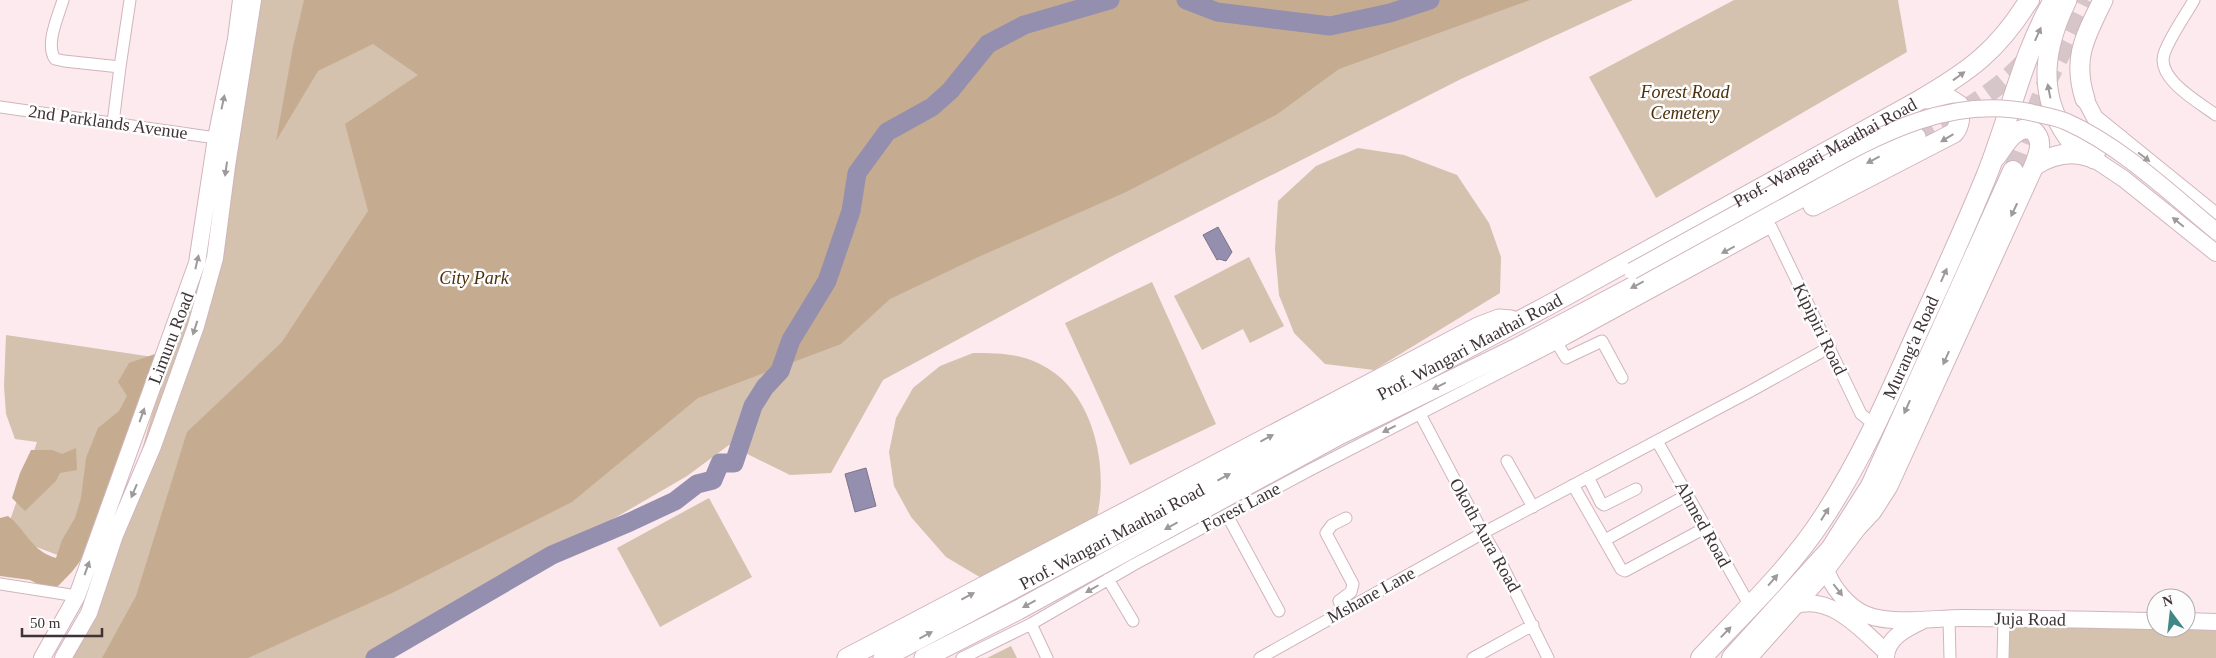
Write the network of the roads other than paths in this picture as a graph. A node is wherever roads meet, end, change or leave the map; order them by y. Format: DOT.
graph roads {
  1 [pos="63,0"];
  2 [pos="130,0"];
  3 [pos="241,0"];
  4 [pos="252,0"];
  5 [pos="2028,0"];
  6 [pos="2054,0"];
  7 [pos="2067,0"];
  8 [pos="2104,0"];
  9 [pos="2194,0"];
  10 [pos="120,68"];
  11 [pos="2085,99"];
  12 [pos="1918,101"];
  13 [pos="0,107"];
  14 [pos="2216,116"];
  15 [pos="113,123"];
  16 [pos="1916,137"];
  17 [pos="216,138"];
  18 [pos="2119,139"];
  19 [pos="2094,159"];
  20 [pos="1992,162"];
  21 [pos="2034,166"];
  22 [pos="2013,171"];
  23 [pos="2216,216"];
  24 [pos="1771,227"];
  25 [pos="2216,231"];
  26 [pos="2216,253"];
  27 [pos="1632,271"];
  28 [pos="1549,306"];
  29 [pos="1522,320"];
  30 [pos="1593,324"];
  31 [pos="1602,341"];
  32 [pos="1557,343"];
  33 [pos="1830,347"];
  34 [pos="1523,360"];
  35 [pos="1483,364"];
  36 [pos="1622,378"];
  37 [pos="1420,414"];
  38 [pos="1875,425"];
  39 [pos="1657,441"];
  40 [pos="1507,461"];
  41 [pos="1588,477"];
  42 [pos="1573,485"];
  43 [pos="1636,489"];
  44 [pos="1687,495"];
  45 [pos="1533,507"];
  46 [pos="1227,515"];
  47 [pos="1346,518"];
  48 [pos="1705,528"];
  49 [pos="1483,533"];
  50 [pos="1604,540"];
  51 [pos="1839,544"];
  52 [pos="1826,568"];
  53 [pos="1108,579"];
  54 [pos="0,584"];
  55 [pos="77,596"];
  56 [pos="1750,606"];
  57 [pos="1794,606"];
  58 [pos="1279,611"];
  59 [pos="1342,611"];
  60 [pos="1949,618"];
  61 [pos="2004,618"];
  62 [pos="1928,619"];
  63 [pos="1905,620"];
  64 [pos="2146,621"];
  65 [pos="1133,622"];
  66 [pos="2196,622"];
  67 [pos="2216,622"];
  68 [pos="1031,624"];
  69 [pos="1533,626"];
  70 [pos="1881,653"];
  71 [pos="42,658"];
  72 [pos="63,658"];
  73 [pos="847,658"];
  74 [pos="883,658"];
  75 [pos="924,658"];
  76 [pos="962,658"];
  77 [pos="1047,658"];
  78 [pos="1260,658"];
  79 [pos="1473,658"];
  80 [pos="1548,658"];
  81 [pos="1701,658"];
  82 [pos="1732,658"];
  83 [pos="1747,658"];
  84 [pos="1950,658"];
  85 [pos="2003,658"];
  1 -- 10 [label="street"];
  2 -- 10 [label="street"];
  17 -- 3 [label="main road, Limuru Road, one-way"];
  4 -- 72 [label="main road, Limuru Road, one-way"];
  12 -- 5 [label="main road, Prof. Wangari Maathai Road, one-way"];
  20 -- 6 [label="highway, Murang'a Road, one-way"];
  19 -- 7 [label="main road, one-way"];
  8 -- 11 [label="main road"];
  9 -- 14 [label="street"];
  10 -- 15 [label="street"];
  11 -- 18 [label="main road"];
  12 -- 24 [label="main road, one-way"];
  12 -- 28 [label="main road, Prof. Wangari Maathai Road"];
  13 -- 15 [label="street, 2nd Parklands Avenue"];
  15 -- 17 [label="street, 2nd Parklands Avenue"];
  16 -- 35 [label="main road, Prof. Wangari Maathai Road, one-way"];
  55 -- 17 [label="main road, Limuru Road, one-way"];
  18 -- 19 [label="main road"];
  18 -- 23 [label="main road, one-way"];
  19 -- 21 [label="main road"];
  26 -- 19 [label="main road, one-way"];
  20 -- 21 [label="main road"];
  38 -- 20 [label="highway, Murang'a Road, one-way"];
  21 -- 51 [label="main road, one-way"];
  22 -- 51 [label="highway, Murang'a Road, one-way"];
  24 -- 30 [label="street, Prof. Wangari Maathai Road, one-way"];
  24 -- 33 [label="street, Kipipiri Road"];
  25 -- 27 [label="main road, Prof. Wangari Maathai Road, bridge"];
  27 -- 28 [label="main road"];
  27 -- 35 [label="main road"];
  28 -- 29 [label="main road, Prof. Wangari Maathai Road"];
  73 -- 29 [label="main road, one-way"];
  74 -- 29 [label="main road, Prof. Wangari Maathai Road, one-way"];
  30 -- 31 [label="street"];
  30 -- 32 [label="street, Prof. Wangari Maathai Road"];
  31 -- 32 [label="street"];
  31 -- 36 [label="street"];
  32 -- 34 [label="street, Prof. Wangari Maathai Road"];
  33 -- 38 [label="street, Kipipiri Road"];
  33 -- 39 [label="street, Mshane Lane"];
  34 -- 37 [label="street, Forest Lane"];
  35 -- 75 [label="main road, Prof. Wangari Maathai Road, one-way"];
  37 -- 46 [label="street, Forest Lane, one-way"];
  37 -- 49 [label="street, Okoth Aura Road"];
  56 -- 38 [label="highway, Murang'a Road, one-way"];
  39 -- 41 [label="street, Mshane Lane"];
  39 -- 44 [label="street, Ahmed Road"];
  40 -- 45 [label="street"];
  41 -- 42 [label="street, Mshane Lane"];
  41 -- 43 [label="street"];
  42 -- 45 [label="street, Mshane Lane"];
  42 -- 50 [label="street"];
  44 -- 48 [label="street, Ahmed Road"];
  44 -- 50 [label="street"];
  45 -- 49 [label="street, Mshane Lane"];
  46 -- 53 [label="street, Forest Lane"];
  46 -- 58 [label="street"];
  47 -- 59 [label="street"];
  48 -- 50 [label="street"];
  48 -- 56 [label="street, Ahmed Road"];
  49 -- 59 [label="street, Mshane Lane"];
  49 -- 69 [label="street, Okoth Aura Road"];
  51 -- 52 [label="main road, Murang'a Road"];
  51 -- 82 [label="highway, Murang'a Road"];
  52 -- 57 [label="main road, Murang'a Road"];
  52 -- 63 [label="main road, Juja Road, one-way"];
  53 -- 65 [label="street"];
  53 -- 68 [label="street, Forest Lane, one-way"];
  54 -- 55 [label="street"];
  55 -- 71 [label="main road, Limuru Road"];
  81 -- 56 [label="highway, Murang'a Road, one-way"];
  57 -- 70 [label="main road"];
  57 -- 83 [label="main road, Murang'a Road"];
  59 -- 78 [label="street, Mshane Lane"];
  60 -- 61 [label="main road, Juja Road"];
  60 -- 62 [label="main road, Juja Road"];
  60 -- 84 [label="street"];
  61 -- 64 [label="main road, Juja Road"];
  61 -- 85 [label="street"];
  62 -- 63 [label="main road, Juja Road"];
  62 -- 70 [label="main road"];
  63 -- 70 [label="main road"];
  66 -- 67 [label="main road"];
  68 -- 76 [label="street, Forest Lane"];
  68 -- 77 [label="street"];
  69 -- 79 [label="street"];
  69 -- 80 [label="street, Okoth Aura Road"];
}
